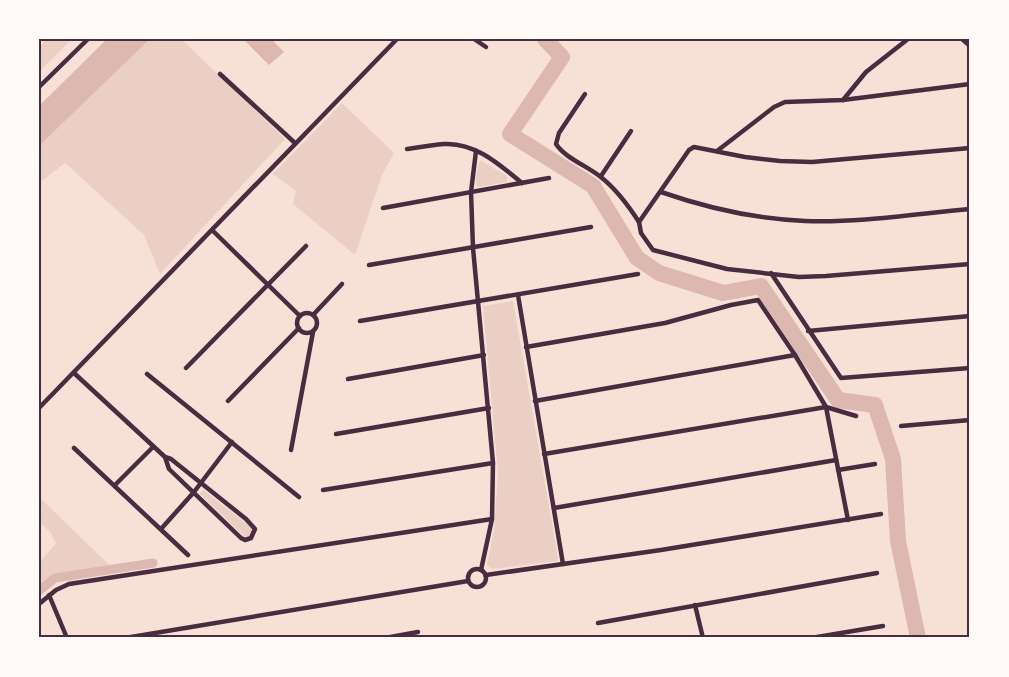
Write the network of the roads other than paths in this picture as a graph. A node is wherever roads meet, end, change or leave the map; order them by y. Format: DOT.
graph roads {
  1 [pos="88,39"];
  2 [pos="397,39"];
  3 [pos="474,39"];
  4 [pos="908,39"];
  5 [pos="962,39"];
  6 [pos="970,45"];
  7 [pos="486,48"];
  8 [pos="220,74"];
  9 [pos="970,84"];
  10 [pos="39,87"];
  11 [pos="585,94"];
  12 [pos="843,100"];
  13 [pos="631,132"];
  14 [pos="295,143"];
  15 [pos="970,148"];
  16 [pos="407,149"];
  17 [pos="476,151"];
  18 [pos="717,151"];
  19 [pos="601,176"];
  20 [pos="549,178"];
  21 [pos="522,183"];
  22 [pos="471,192"];
  23 [pos="661,192"];
  24 [pos="383,208"];
  25 [pos="970,209"];
  26 [pos="639,222"];
  27 [pos="591,227"];
  28 [pos="212,230"];
  29 [pos="306,246"];
  30 [pos="473,248"];
  31 [pos="970,264"];
  32 [pos="369,265"];
  33 [pos="771,273"];
  34 [pos="638,274"];
  35 [pos="268,284"];
  36 [pos="342,284"];
  37 [pos="518,295"];
  38 [pos="479,301"];
  39 [pos="313,315"];
  40 [pos="300,316"];
  41 [pos="970,316"];
  42 [pos="360,321"];
  43 [pos="298,328"];
  44 [pos="313,332"];
  45 [pos="808,332"];
  46 [pos="526,347"];
  47 [pos="484,355"];
  48 [pos="795,355"];
  49 [pos="186,368"];
  50 [pos="970,368"];
  51 [pos="74,373"];
  52 [pos="147,374"];
  53 [pos="348,379"];
  54 [pos="535,400"];
  55 [pos="228,401"];
  56 [pos="826,407"];
  57 [pos="39,408"];
  58 [pos="489,408"];
  59 [pos="856,416"];
  60 [pos="970,420"];
  61 [pos="901,426"];
  62 [pos="336,434"];
  63 [pos="232,442"];
  64 [pos="153,447"];
  65 [pos="74,448"];
  66 [pos="291,450"];
  67 [pos="544,454"];
  68 [pos="165,457"];
  69 [pos="836,460"];
  70 [pos="493,463"];
  71 [pos="875,464"];
  72 [pos="838,470"];
  73 [pos="200,483"];
  74 [pos="115,485"];
  75 [pos="323,490"];
  76 [pos="194,492"];
  77 [pos="299,497"];
  78 [pos="554,508"];
  79 [pos="881,514"];
  80 [pos="492,519"];
  81 [pos="848,519"];
  82 [pos="161,529"];
  83 [pos="188,555"];
  84 [pos="563,564"];
  85 [pos="481,570"];
  86 [pos="877,573"];
  87 [pos="486,575"];
  88 [pos="468,580"];
  89 [pos="50,595"];
  90 [pos="39,604"];
  91 [pos="695,605"];
  92 [pos="598,623"];
  93 [pos="883,626"];
  94 [pos="418,632"];
  95 [pos="67,638"];
  96 [pos="125,638"];
  97 [pos="385,638"];
  98 [pos="703,638"];
  99 [pos="811,638"];
  1 -- 10 [label="street"];
  2 -- 14 [label="street"];
  3 -- 7 [label="street"];
  4 -- 12 [label="street"];
  5 -- 6 [label="street"];
  8 -- 14 [label="street"];
  9 -- 12 [label="street"];
  11 -- 19 [label="street"];
  12 -- 18 [label="street"];
  13 -- 19 [label="street"];
  14 -- 28 [label="street"];
  15 -- 18 [label="street"];
  16 -- 17 [label="street"];
  17 -- 21 [label="street"];
  17 -- 22 [label="street"];
  18 -- 23 [label="street"];
  19 -- 26 [label="street"];
  20 -- 21 [label="street"];
  21 -- 22 [label="street"];
  22 -- 24 [label="street"];
  22 -- 30 [label="street"];
  23 -- 25 [label="street"];
  23 -- 26 [label="street"];
  26 -- 33 [label="street"];
  27 -- 30 [label="street"];
  28 -- 35 [label="street"];
  28 -- 51 [label="street"];
  29 -- 35 [label="street"];
  30 -- 32 [label="street"];
  30 -- 38 [label="street"];
  31 -- 33 [label="street"];
  33 -- 45 [label="street"];
  34 -- 37 [label="street"];
  35 -- 40 [label="street"];
  35 -- 49 [label="street"];
  36 -- 39 [label="street"];
  37 -- 38 [label="street"];
  37 -- 46 [label="street"];
  38 -- 42 [label="street"];
  38 -- 47 [label="street"];
  39 -- 40 [label="street"];
  39 -- 44 [label="street"];
  40 -- 43 [label="street"];
  41 -- 45 [label="street"];
  43 -- 44 [label="street"];
  43 -- 55 [label="street"];
  44 -- 66 [label="street"];
  45 -- 50 [label="street"];
  46 -- 48 [label="street"];
  46 -- 54 [label="street"];
  47 -- 53 [label="street"];
  47 -- 58 [label="street"];
  48 -- 54 [label="street"];
  48 -- 56 [label="street"];
  51 -- 57 [label="street"];
  51 -- 64 [label="street"];
  52 -- 63 [label="street"];
  54 -- 67 [label="street"];
  56 -- 59 [label="street"];
  56 -- 67 [label="street"];
  56 -- 69 [label="street"];
  58 -- 62 [label="street"];
  58 -- 70 [label="street"];
  60 -- 61 [label="street"];
  63 -- 73 [label="street"];
  63 -- 77 [label="street"];
  64 -- 68 [label="street"];
  64 -- 74 [label="street"];
  65 -- 74 [label="street"];
  67 -- 78 [label="street"];
  68 -- 73 [label="street"];
  68 -- 76 [label="street"];
  69 -- 72 [label="street"];
  69 -- 78 [label="street"];
  70 -- 75 [label="street"];
  70 -- 80 [label="street"];
  71 -- 72 [label="street"];
  72 -- 81 [label="street"];
  73 -- 76 [label="street"];
  73 -- 76 [label="street"];
  74 -- 82 [label="street"];
  76 -- 82 [label="street"];
  78 -- 84 [label="street"];
  79 -- 81 [label="street"];
  80 -- 85 [label="street"];
  80 -- 89 [label="street"];
  81 -- 84 [label="street"];
  82 -- 83 [label="street"];
  84 -- 87 [label="street"];
  85 -- 87 [label="street"];
  85 -- 88 [label="street"];
  86 -- 91 [label="street"];
  87 -- 88 [label="street"];
  88 -- 96 [label="street"];
  89 -- 90 [label="street"];
  89 -- 95 [label="street"];
  91 -- 92 [label="street"];
  91 -- 98 [label="street"];
  93 -- 99 [label="street"];
  94 -- 97 [label="street"];
}
